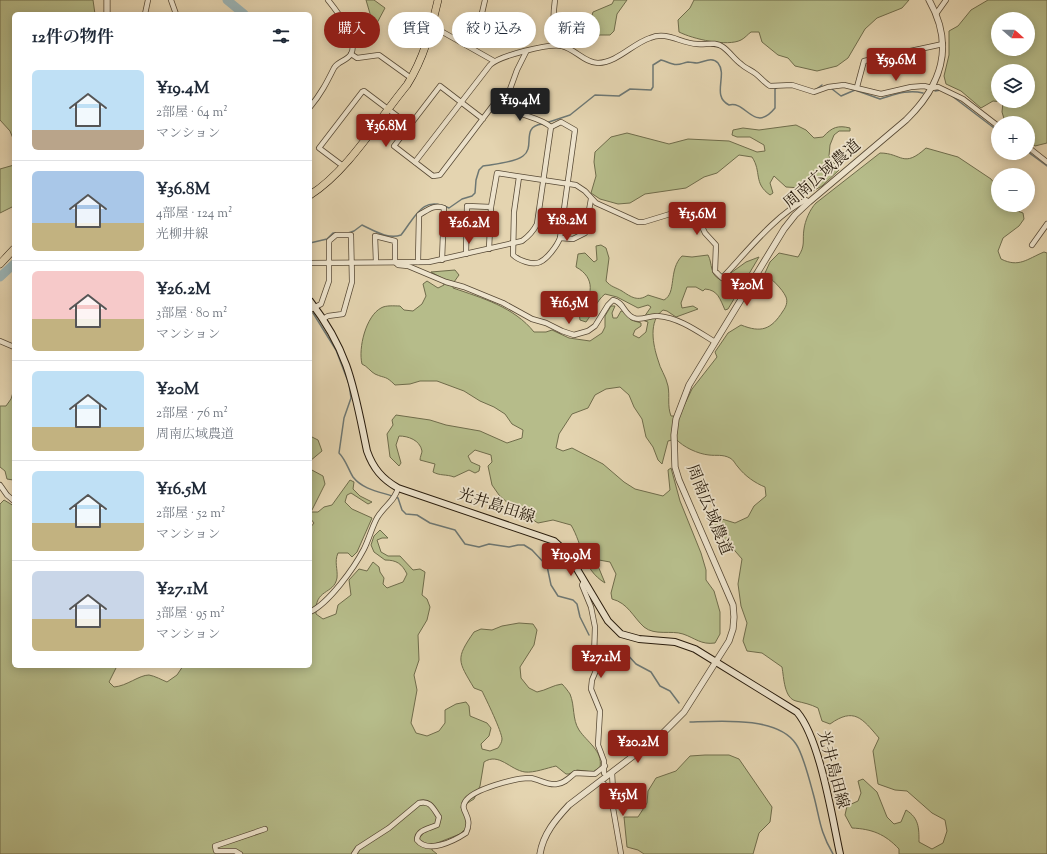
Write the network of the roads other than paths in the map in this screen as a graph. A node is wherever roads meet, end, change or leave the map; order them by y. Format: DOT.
graph roads {
  1 [pos="106,0"];
  2 [pos="148,0"];
  3 [pos="171,0"];
  4 [pos="328,0"];
  5 [pos="438,0"];
  6 [pos="485,0"];
  7 [pos="555,0"];
  8 [pos="929,0"];
  9 [pos="946,0"];
  10 [pos="107,12"];
  11 [pos="145,12"];
  12 [pos="175,12"];
  13 [pos="435,12"];
  14 [pos="482,12"];
  15 [pos="555,12"];
  16 [pos="936,14"];
  17 [pos="943,44"];
  18 [pos="544,46"];
  19 [pos="425,48"];
  20 [pos="473,48"];
  21 [pos="566,48"];
  22 [pos="526,52"];
  23 [pos="351,54"];
  24 [pos="494,61"];
  25 [pos="411,78"];
  26 [pos="857,87"];
  27 [pos="932,88"];
  28 [pos="461,102"];
  29 [pos="505,103"];
  30 [pos="312,105"];
  31 [pos="387,109"];
  32 [pos="483,119"];
  33 [pos="991,121"];
  34 [pos="548,124"];
  35 [pos="409,125"];
  36 [pos="1035,153"];
  37 [pos="415,162"];
  38 [pos="1047,162"];
  39 [pos="343,166"];
  40 [pos="519,177"];
  41 [pos="543,180"];
  42 [pos="567,184"];
  43 [pos="312,194"];
  44 [pos="591,199"];
  45 [pos="809,202"];
  46 [pos="490,207"];
  47 [pos="1047,224"];
  48 [pos="560,238"];
  49 [pos="513,243"];
  50 [pos="1032,245"];
  51 [pos="489,249"];
  52 [pos="12,251"];
  53 [pos="466,254"];
  54 [pos="442,260"];
  55 [pos="352,262"];
  56 [pos="376,262"];
  57 [pos="395,262"];
  58 [pos="418,262"];
  59 [pos="312,263"];
  60 [pos="329,263"];
  61 [pos="0,264"];
  62 [pos="312,308"];
  63 [pos="323,319"];
  64 [pos="0,341"];
  65 [pos="715,342"];
  66 [pos="12,347"];
  67 [pos="0,485"];
  68 [pos="398,488"];
  69 [pos="12,499"];
  70 [pos="584,581"];
  71 [pos="312,611"];
  72 [pos="716,662"];
  73 [pos="604,766"];
  74 [pos="604,773"];
  75 [pos="612,773"];
  76 [pos="604,784"];
  77 [pos="609,798"];
  78 [pos="265,829"];
  79 [pos="240,854"];
  80 [pos="354,854"];
  81 [pos="540,854"];
  82 [pos="621,854"];
  83 [pos="840,854"];
  1 -- 10 [label="street"];
  2 -- 11 [label="street"];
  3 -- 12 [label="street"];
  4 -- 23 [label="street"];
  5 -- 13 [label="main road"];
  6 -- 14 [label="street"];
  7 -- 15 [label="street"];
  8 -- 16 [label="street, 周南広域農道"];
  9 -- 16 [label="street"];
  16 -- 17 [label="street, 周南広域農道"];
  17 -- 26 [label="street"];
  17 -- 27 [label="street, 周南広域農道"];
  18 -- 22 [label="street"];
  19 -- 25 [label="main road"];
  20 -- 24 [label="street"];
  21 -- 26 [label="street"];
  22 -- 24 [label="street"];
  22 -- 29 [label="street"];
  23 -- 25 [label="street"];
  23 -- 30 [label="street"];
  24 -- 28 [label="street"];
  25 -- 31 [label="main road"];
  26 -- 27 [label="street"];
  27 -- 33 [label="street"];
  27 -- 45 [label="street, 周南広域農道"];
  28 -- 32 [label="street"];
  28 -- 35 [label="street"];
  28 -- 37 [label="street"];
  29 -- 32 [label="street"];
  29 -- 34 [label="street"];
  31 -- 35 [label="street"];
  31 -- 39 [label="main road"];
  31 -- 39 [label="street"];
  32 -- 37 [label="street"];
  34 -- 41 [label="street"];
  34 -- 42 [label="street"];
  35 -- 37 [label="street"];
  36 -- 38 [label="street"];
  39 -- 43 [label="main road"];
  40 -- 41 [label="street"];
  40 -- 46 [label="street"];
  40 -- 49 [label="street"];
  41 -- 42 [label="street"];
  41 -- 49 [label="street"];
  42 -- 44 [label="street"];
  42 -- 48 [label="street"];
  44 -- 45 [label="street"];
  44 -- 48 [label="street"];
  45 -- 65 [label="street, 周南広域農道"];
  46 -- 51 [label="street"];
  46 -- 53 [label="street"];
  47 -- 50 [label="street"];
  48 -- 49 [label="street"];
  49 -- 51 [label="street"];
  51 -- 53 [label="street"];
  52 -- 61 [label="main road"];
  53 -- 54 [label="street"];
  54 -- 58 [label="street"];
  54 -- 58 [label="street"];
  55 -- 56 [label="street"];
  55 -- 60 [label="street"];
  55 -- 60 [label="street"];
  55 -- 63 [label="street"];
  56 -- 57 [label="street"];
  56 -- 57 [label="street"];
  57 -- 58 [label="street"];
  57 -- 65 [label="street"];
  59 -- 60 [label="street"];
  60 -- 62 [label="street"];
  62 -- 63 [label="main road, 光井島田線"];
  63 -- 68 [label="main road, 光井島田線"];
  64 -- 66 [label="street"];
  65 -- 72 [label="street, 周南広域農道"];
  67 -- 69 [label="street"];
  68 -- 70 [label="main road, 光井島田線"];
  68 -- 71 [label="street"];
  70 -- 72 [label="main road, 光井島田線"];
  70 -- 73 [label="street"];
  72 -- 75 [label="street, 周南広域農道"];
  72 -- 83 [label="main road, 光井島田線"];
  73 -- 74 [label="street"];
  73 -- 80 [label="street"];
  75 -- 77 [label="street"];
  75 -- 81 [label="street, 周南広域農道"];
  76 -- 77 [label="street"];
  77 -- 82 [label="street"];
  78 -- 79 [label="street"];
}
